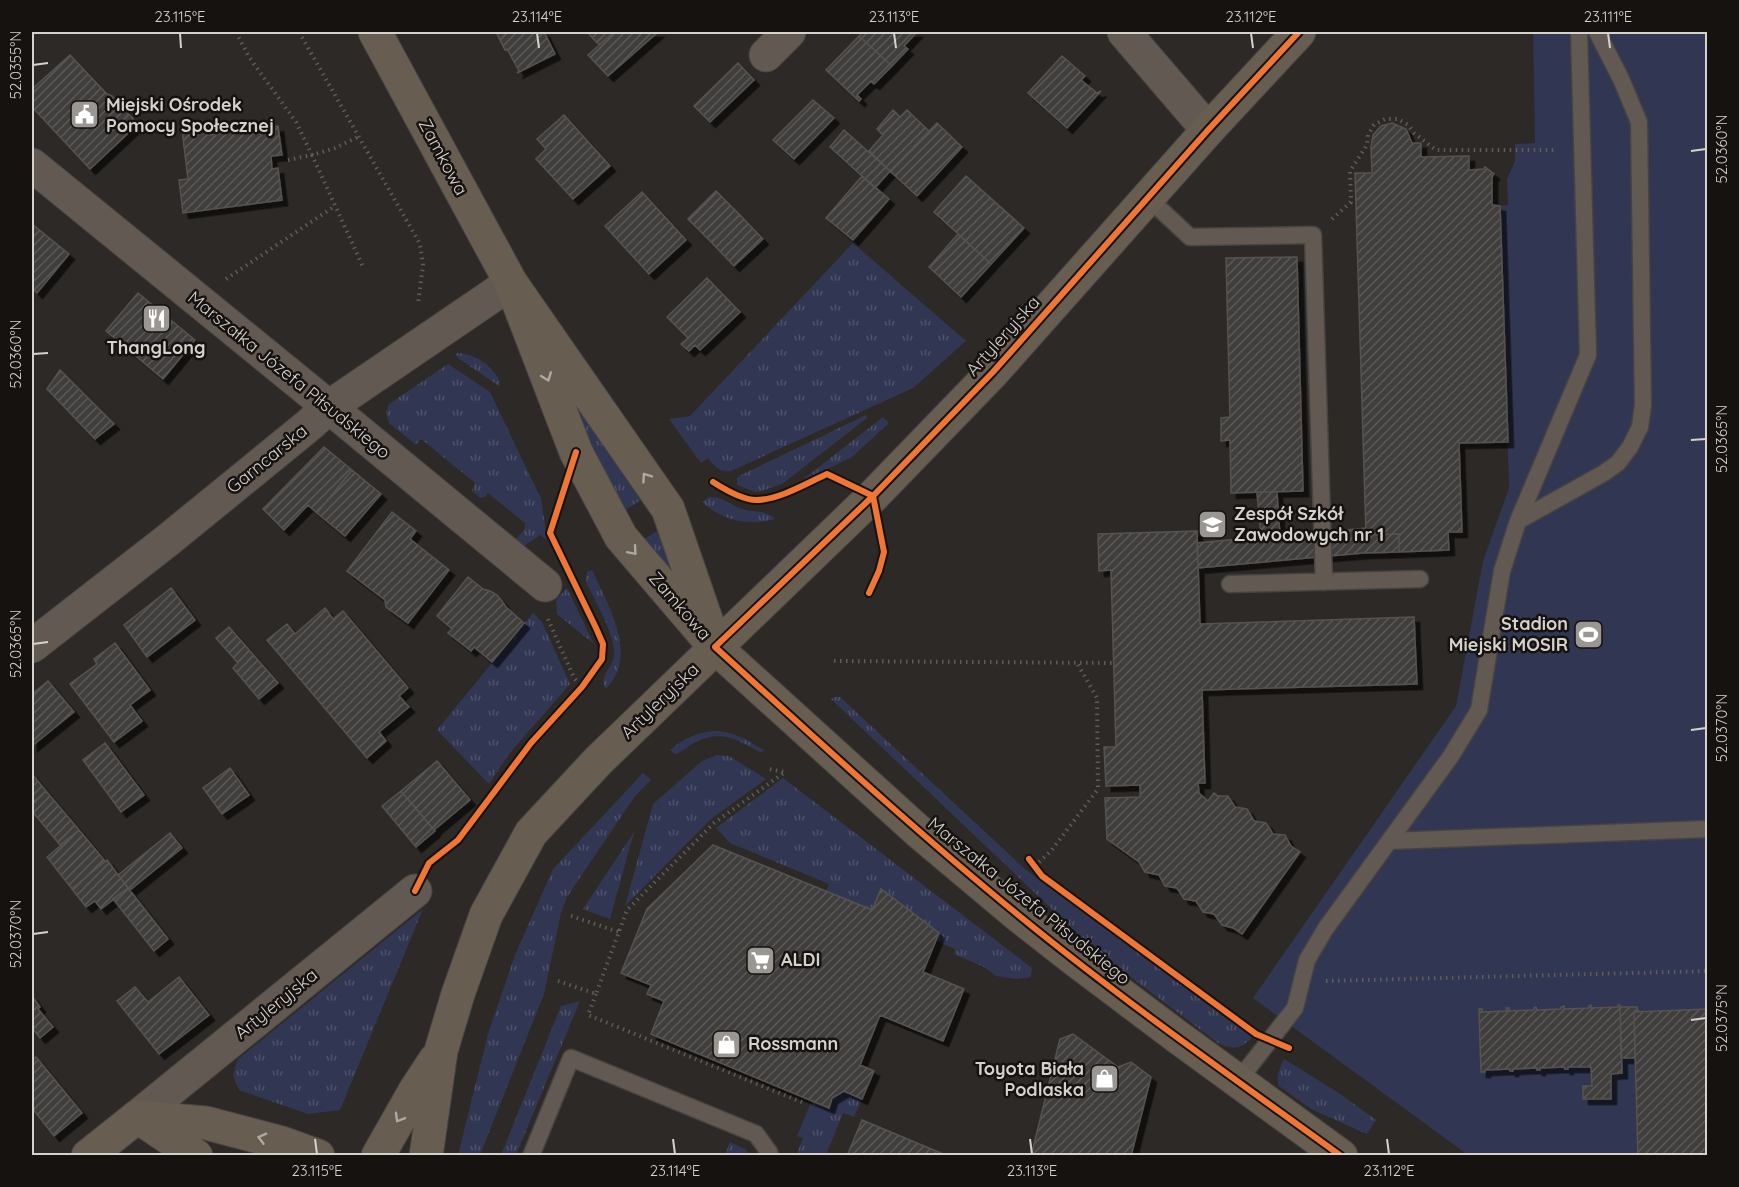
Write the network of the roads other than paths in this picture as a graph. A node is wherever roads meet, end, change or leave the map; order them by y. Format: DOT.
graph roads {
  1 [pos="375,32"];
  2 [pos="789,32"];
  3 [pos="1125,32"];
  4 [pos="1299,32"];
  5 [pos="1579,32"];
  6 [pos="1597,32"];
  7 [pos="766,55"];
  8 [pos="1208,130"];
  9 [pos="32,165"];
  10 [pos="1147,197"];
  11 [pos="511,283"];
  12 [pos="329,407"];
  13 [pos="1518,521"];
  14 [pos="1420,579"];
  15 [pos="1324,582"];
  16 [pos="1230,584"];
  17 [pos="545,585"];
  18 [pos="32,646"];
  19 [pos="715,647"];
  20 [pos="1707,829"];
  21 [pos="1389,841"];
  22 [pos="415,891"];
  23 [pos="441,1051"];
  24 [pos="1238,1081"];
  25 [pos="137,1117"];
  26 [pos="88,1155"];
  27 [pos="196,1155"];
  28 [pos="318,1155"];
  29 [pos="378,1155"];
  30 [pos="426,1155"];
  31 [pos="531,1155"];
  32 [pos="770,1155"];
  33 [pos="1341,1155"];
  1 -- 11 [label="street, Zamkowa"];
  2 -- 7 [label="street"];
  3 -- 8 [label="street"];
  4 -- 8 [label="street, Artyleryjska"];
  5 -- 13 [label="lane"];
  6 -- 13 [label="lane"];
  8 -- 10 [label="street, Artyleryjska"];
  9 -- 12 [label="street, Marszałka Józefa Piłsudskiego"];
  10 -- 15 [label="lane"];
  10 -- 19 [label="street, Artyleryjska"];
  11 -- 12 [label="street, Garncarska"];
  19 -- 11 [label="street, Zamkowa, one-way"];
  11 -- 19 [label="street, Zamkowa, one-way"];
  12 -- 17 [label="street, Marszałka Józefa Piłsudskiego"];
  12 -- 18 [label="street, Garncarska"];
  13 -- 21 [label="lane"];
  14 -- 15 [label="lane"];
  15 -- 16 [label="lane"];
  19 -- 23 [label="street, Artyleryjska"];
  19 -- 24 [label="street, Marszałka Józefa Piłsudskiego"];
  20 -- 21 [label="lane"];
  21 -- 24 [label="lane"];
  22 -- 25 [label="street, Artyleryjska"];
  23 -- 29 [label="street, Artyleryjska, one-way"];
  23 -- 30 [label="street, Artyleryjska"];
  24 -- 33 [label="street, Marszałka Józefa Piłsudskiego"];
  25 -- 26 [label="street"];
  25 -- 27 [label="street"];
  28 -- 25 [label="street, one-way"];
  31 -- 32 [label="lane"];
}
